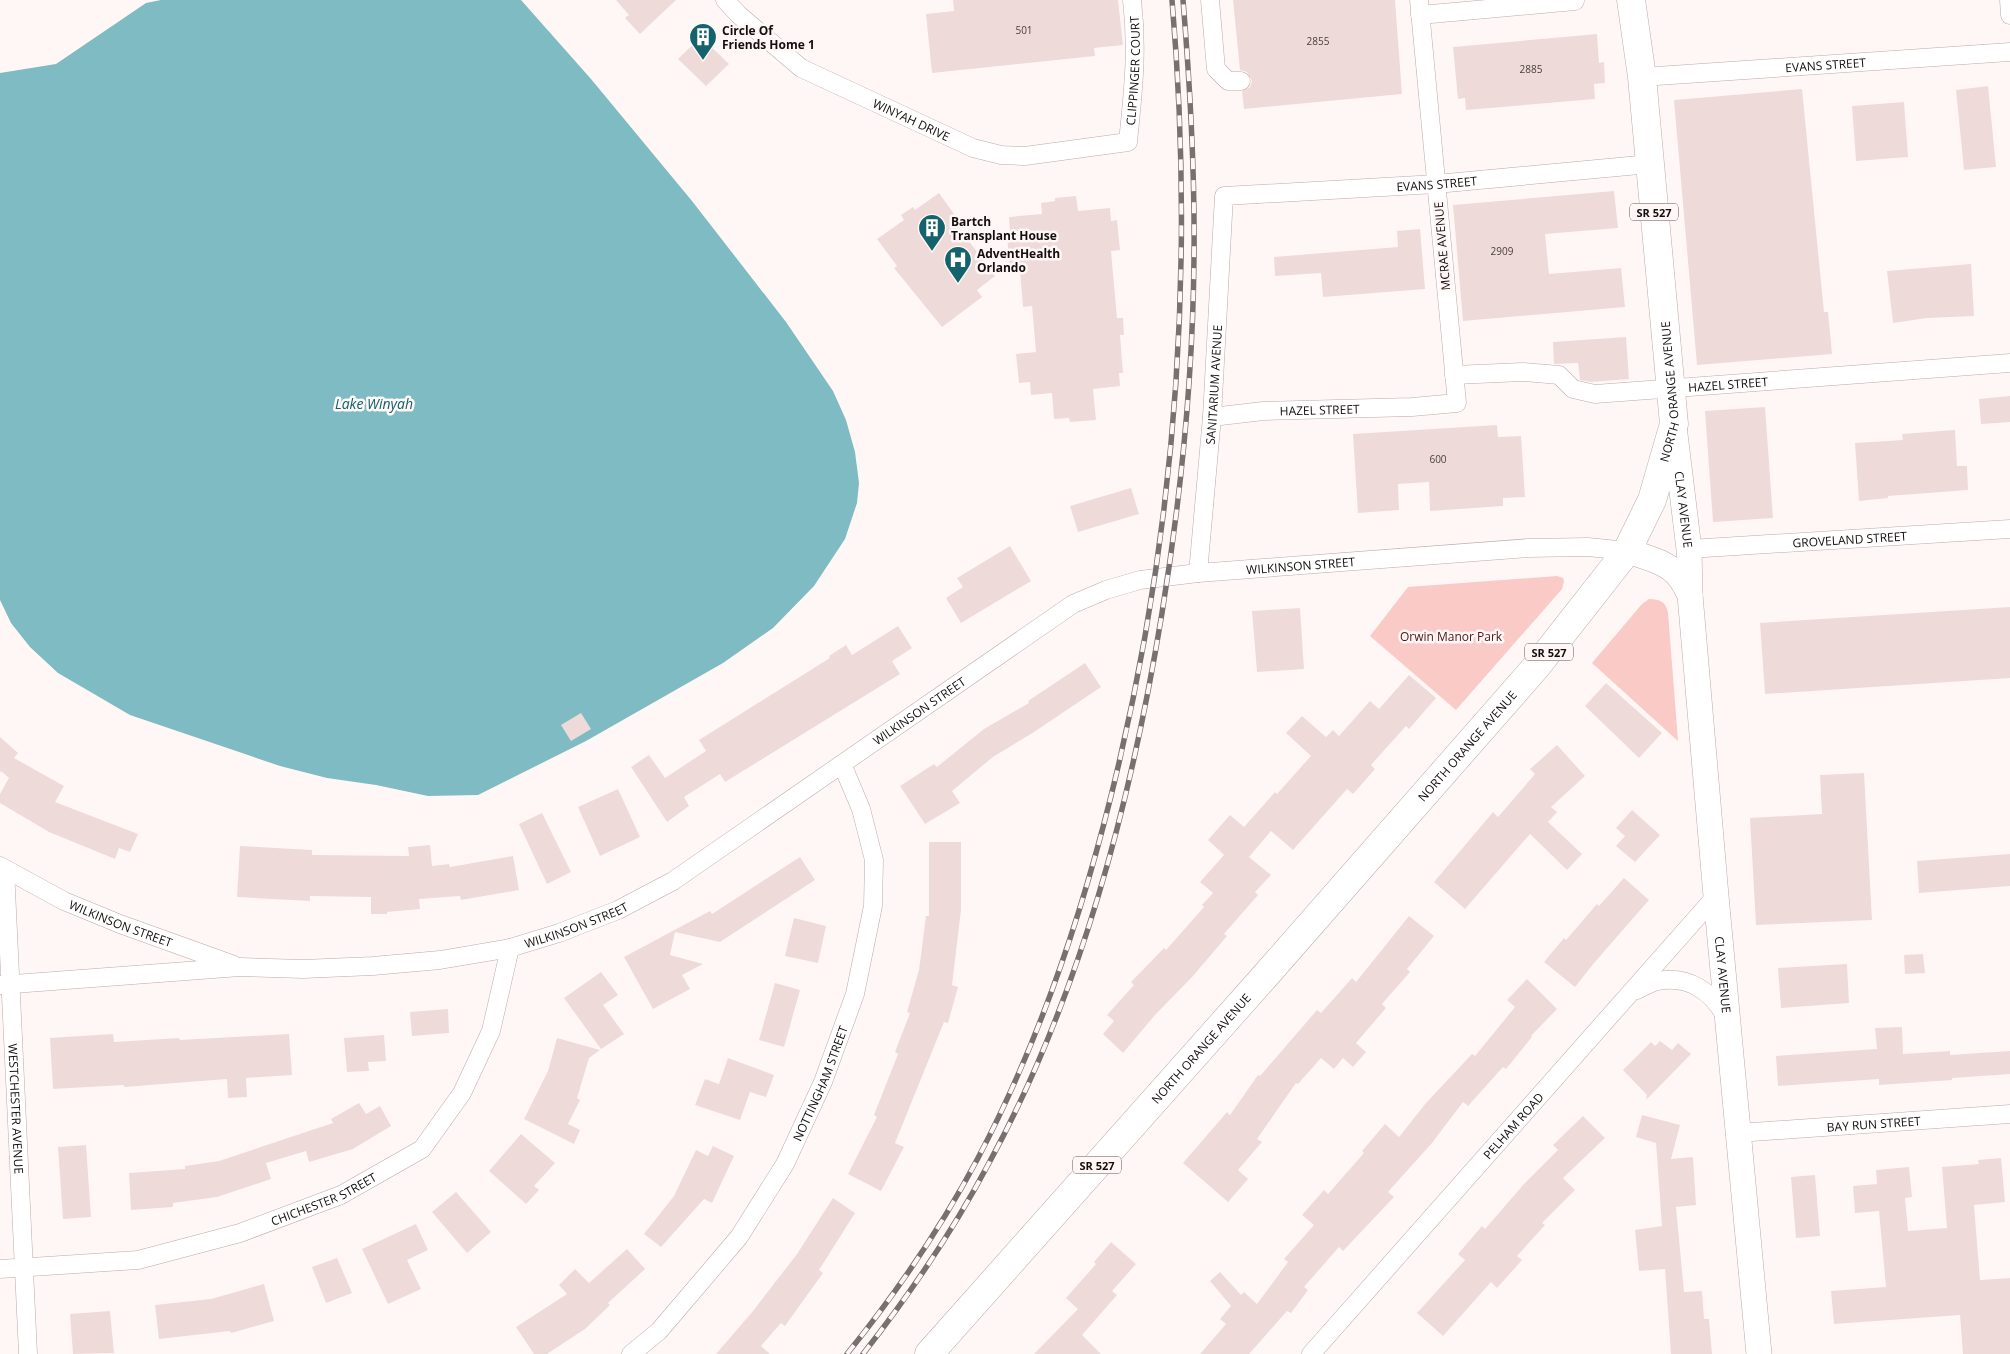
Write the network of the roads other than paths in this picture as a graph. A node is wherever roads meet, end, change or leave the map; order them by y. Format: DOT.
graph roads {
  1 [pos="725,0"];
  2 [pos="1132,0"];
  3 [pos="1210,0"];
  4 [pos="1575,0"];
  5 [pos="1631,0"];
  6 [pos="2008,0"];
  7 [pos="1420,7"];
  8 [pos="2010,15"];
  9 [pos="2010,52"];
  10 [pos="1642,77"];
  11 [pos="1241,82"];
  12 [pos="1128,142"];
  13 [pos="1650,164"];
  14 [pos="1436,184"];
  15 [pos="1224,196"];
  16 [pos="2010,363"];
  17 [pos="1454,375"];
  18 [pos="1672,389"];
  19 [pos="1457,403"];
  20 [pos="1212,417"];
  21 [pos="1674,424"];
  22 [pos="2010,529"];
  23 [pos="1689,549"];
  24 [pos="1627,551"];
  25 [pos="1198,574"];
  26 [pos="1690,595"];
  27 [pos="842,764"];
  28 [pos="2,868"];
  29 [pos="1716,896"];
  30 [pos="510,948"];
  31 [pos="240,967"];
  32 [pos="5,985"];
  33 [pos="1632,992"];
  34 [pos="1728,1020"];
  35 [pos="2010,1114"];
  36 [pos="1738,1132"];
  37 [pos="24,1267"];
  38 [pos="0,1269"];
  39 [pos="28,1354"];
  40 [pos="631,1354"];
  41 [pos="929,1354"];
  42 [pos="1311,1354"];
  43 [pos="1760,1354"];
  1 -- 12 [label="street, WINYAH DRIVE"];
  2 -- 12 [label="street, CLIPPINGER COURT"];
  3 -- 11 [label="street"];
  4 -- 7 [label="street"];
  5 -- 10 [label="main road, NORTH ORANGE AVENUE / SR 527"];
  6 -- 8 [label="street"];
  7 -- 14 [label="street, MCRAE AVENUE"];
  9 -- 10 [label="street, EVANS STREET"];
  10 -- 13 [label="main road, NORTH ORANGE AVENUE / SR 527"];
  13 -- 14 [label="street, EVANS STREET"];
  13 -- 18 [label="main road, NORTH ORANGE AVENUE / SR 527"];
  14 -- 15 [label="street, EVANS STREET"];
  14 -- 17 [label="street, MCRAE AVENUE"];
  15 -- 20 [label="street, SANITARIUM AVENUE"];
  16 -- 18 [label="street, HAZEL STREET"];
  17 -- 18 [label="street, HAZEL STREET"];
  17 -- 19 [label="street, MCRAE AVENUE"];
  18 -- 21 [label="main road, NORTH ORANGE AVENUE / SR 527"];
  19 -- 20 [label="street, HAZEL STREET"];
  20 -- 25 [label="street, SANITARIUM AVENUE"];
  21 -- 23 [label="street, CLAY AVENUE"];
  21 -- 24 [label="main road, NORTH ORANGE AVENUE / SR 527"];
  22 -- 23 [label="street, GROVELAND STREET"];
  23 -- 26 [label="street, CLAY AVENUE"];
  24 -- 25 [label="street, WILKINSON STREET"];
  24 -- 26 [label="street, CLAY AVENUE"];
  24 -- 41 [label="main road, NORTH ORANGE AVENUE / SR 527"];
  25 -- 27 [label="street, WILKINSON STREET"];
  26 -- 29 [label="street, CLAY AVENUE"];
  27 -- 30 [label="street, WILKINSON STREET"];
  27 -- 40 [label="street, NOTTINGHAM STREET"];
  28 -- 31 [label="street, WILKINSON STREET"];
  28 -- 32 [label="street, WESTCHESTER AVENUE"];
  29 -- 33 [label="street, PELHAM ROAD"];
  29 -- 34 [label="street, CLAY AVENUE"];
  30 -- 31 [label="street, WILKINSON STREET"];
  30 -- 37 [label="street, CHICHESTER STREET"];
  31 -- 32 [label="street, WILKINSON STREET"];
  32 -- 37 [label="street, WESTCHESTER AVENUE"];
  33 -- 34 [label="street"];
  33 -- 42 [label="street, PELHAM ROAD"];
  34 -- 36 [label="street, CLAY AVENUE"];
  35 -- 36 [label="street, BAY RUN STREET"];
  36 -- 43 [label="street, CLAY AVENUE"];
  37 -- 38 [label="street, CHICHESTER STREET"];
  37 -- 39 [label="street, WESTCHESTER AVENUE"];
}
